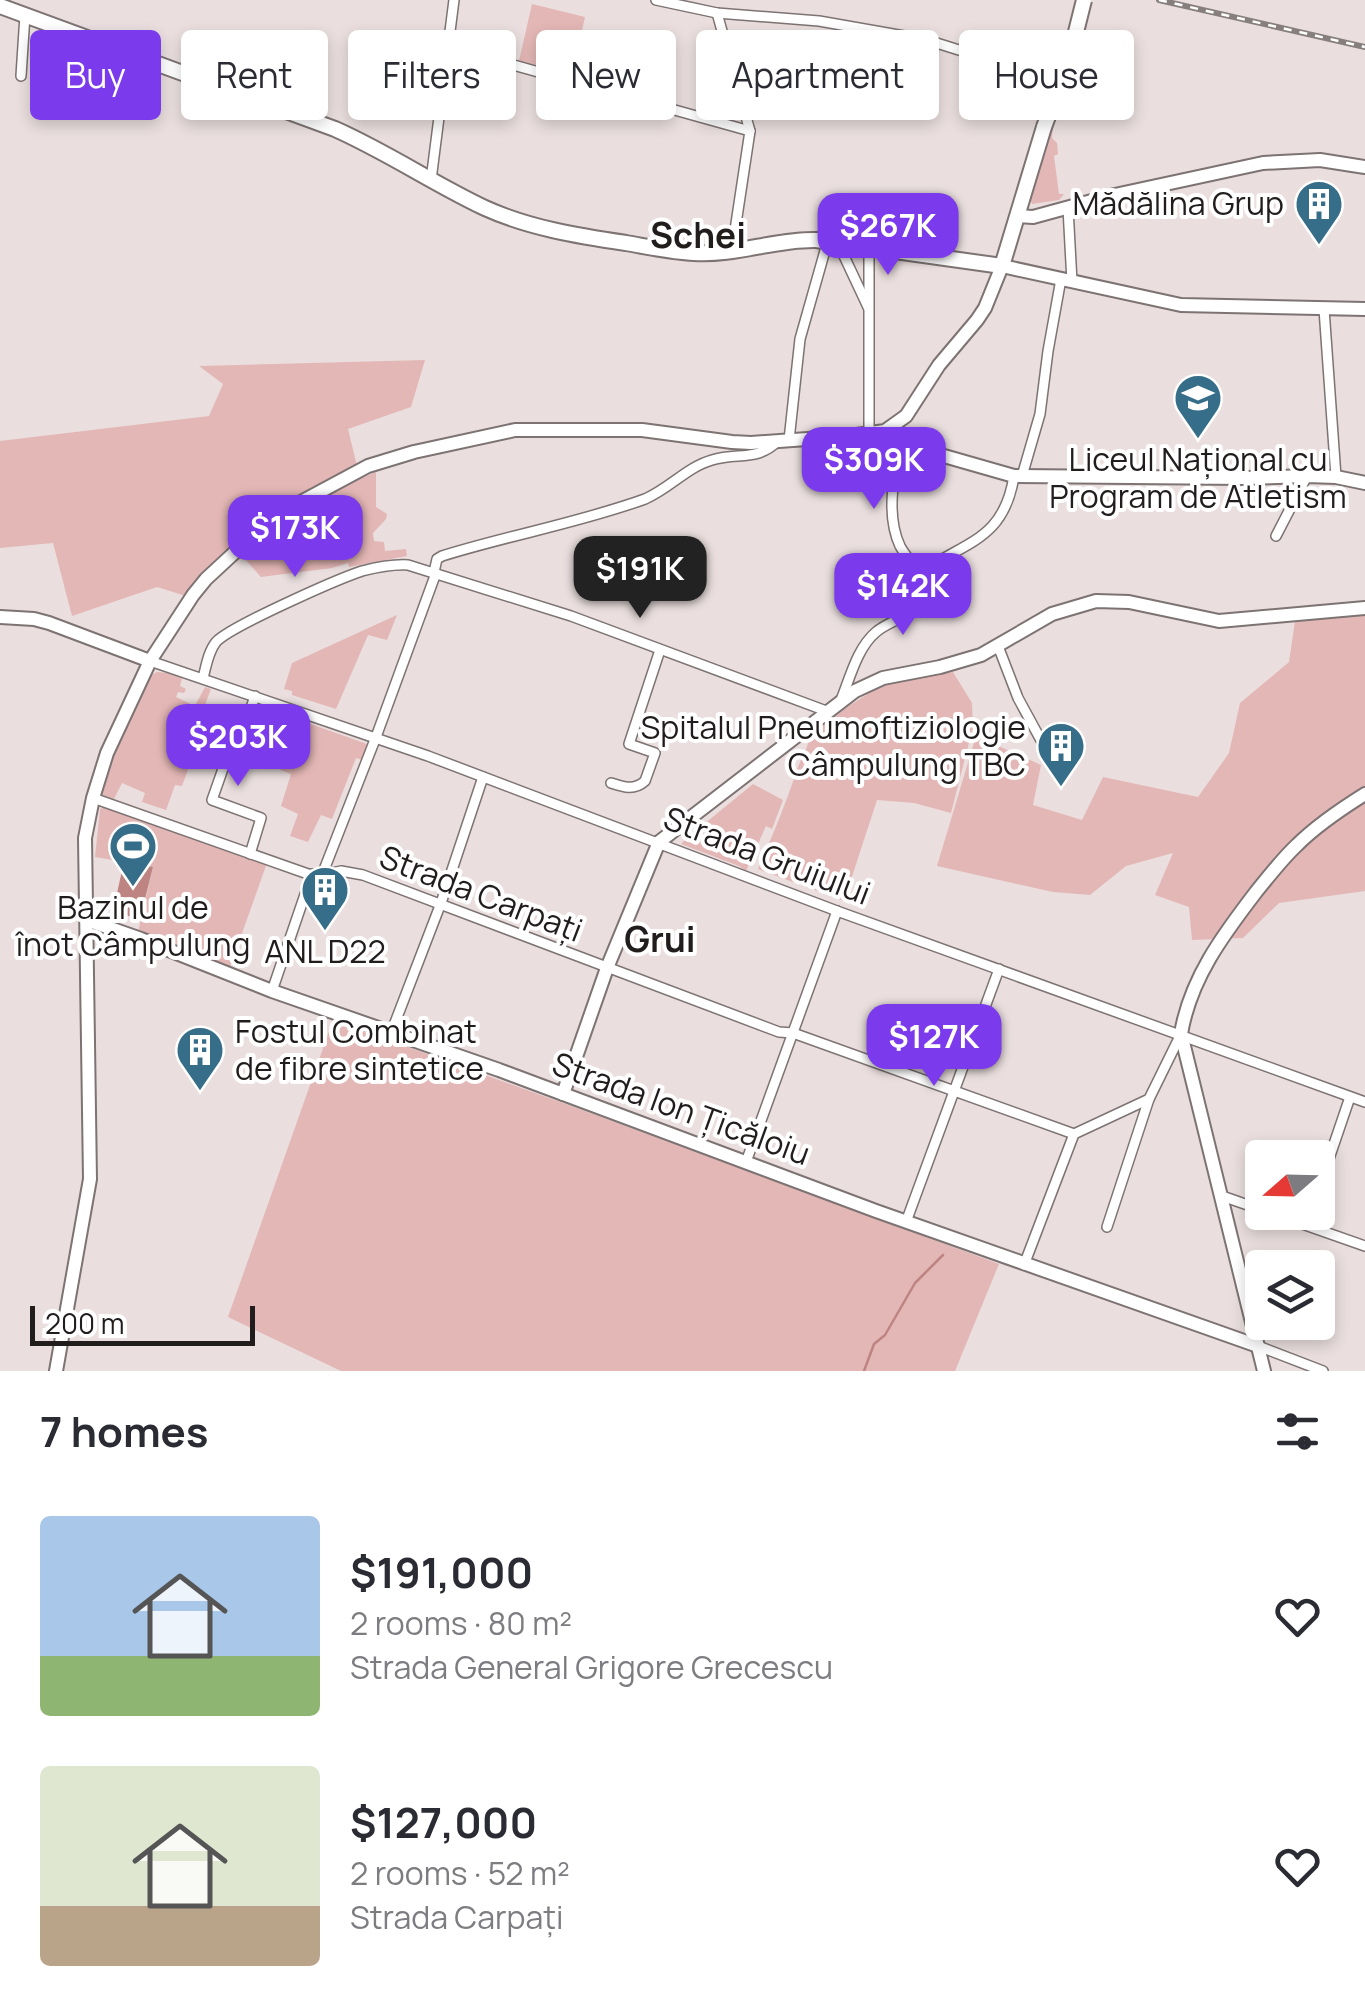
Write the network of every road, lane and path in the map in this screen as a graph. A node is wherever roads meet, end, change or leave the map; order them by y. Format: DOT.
graph roads {
  1 [pos="454,0"];
  2 [pos="656,0"];
  3 [pos="1084,0"];
  4 [pos="0,6"];
  5 [pos="717,13"];
  6 [pos="25,15"];
  7 [pos="451,30"];
  8 [pos="959,50"];
  9 [pos="516,65"];
  10 [pos="21,76"];
  11 [pos="439,120"];
  12 [pos="750,131"];
  13 [pos="1365,167"];
  14 [pos="431,180"];
  15 [pos="1068,208"];
  16 [pos="1017,216"];
  17 [pos="1010,240"];
  18 [pos="832,241"];
  19 [pos="869,246"];
  20 [pos="732,250"];
  21 [pos="980,262"];
  22 [pos="1002,266"];
  23 [pos="1024,270"];
  24 [pos="1066,281"];
  25 [pos="990,295"];
  26 [pos="1324,308"];
  27 [pos="1365,308"];
  28 [pos="869,309"];
  29 [pos="886,430"];
  30 [pos="869,434"];
  31 [pos="903,439"];
  32 [pos="783,441"];
  33 [pos="1018,476"];
  34 [pos="1307,476"];
  35 [pos="1336,477"];
  36 [pos="1365,483"];
  37 [pos="1276,536"];
  38 [pos="920,572"];
  39 [pos="435,573"];
  40 [pos="1365,608"];
  41 [pos="0,617"];
  42 [pos="998,646"];
  43 [pos="660,650"];
  44 [pos="150,660"];
  45 [pos="203,678"];
  46 [pos="256,696"];
  47 [pos="835,707"];
  48 [pos="376,738"];
  49 [pos="1055,766"];
  50 [pos="483,777"];
  51 [pos="611,783"];
  52 [pos="1365,794"];
  53 [pos="93,798"];
  54 [pos="658,842"];
  55 [pos="250,854"];
  56 [pos="317,874"];
  57 [pos="440,903"];
  58 [pos="838,911"];
  59 [pos="87,920"];
  60 [pos="608,968"];
  61 [pos="999,969"];
  62 [pos="272,991"];
  63 [pos="391,1033"];
  64 [pos="792,1033"];
  65 [pos="1181,1034"];
  66 [pos="954,1090"];
  67 [pos="562,1094"];
  68 [pos="1350,1097"];
  69 [pos="1149,1099"];
  70 [pos="1365,1102"];
  71 [pos="1074,1134"];
  72 [pos="1335,1141"];
  73 [pos="746,1162"];
  74 [pos="1222,1196"];
  75 [pos="1245,1205"];
  76 [pos="906,1222"];
  77 [pos="1106,1227"];
  78 [pos="1318,1230"];
  79 [pos="1365,1246"];
  80 [pos="1024,1264"];
  81 [pos="1258,1346"];
  82 [pos="56,1371"];
  83 [pos="1264,1371"];
  84 [pos="1323,1371"];
  1 -- 7 [label="street"];
  2 -- 5 [label="street"];
  3 -- 16 [label="main road, bridge"];
  4 -- 6 [label="main road"];
  5 -- 8 [label="street"];
  5 -- 12 [label="street"];
  6 -- 10 [label="street"];
  6 -- 14 [label="main road"];
  9 -- 12 [label="street"];
  11 -- 14 [label="street"];
  12 -- 20 [label="street"];
  13 -- 15 [label="main road"];
  14 -- 20 [label="main road"];
  15 -- 16 [label="main road"];
  15 -- 24 [label="street"];
  16 -- 17 [label="main road"];
  17 -- 21 [label="main road"];
  17 -- 22 [label="main road"];
  18 -- 19 [label="main road"];
  18 -- 20 [label="main road"];
  18 -- 28 [label="street"];
  18 -- 32 [label="street"];
  19 -- 21 [label="main road"];
  19 -- 28 [label="street"];
  21 -- 22 [label="main road"];
  21 -- 25 [label="main road"];
  22 -- 23 [label="main road"];
  22 -- 25 [label="main road"];
  23 -- 24 [label="main road"];
  23 -- 25 [label="main road"];
  24 -- 26 [label="main road"];
  24 -- 33 [label="street"];
  25 -- 29 [label="main road"];
  26 -- 27 [label="main road"];
  26 -- 35 [label="street"];
  28 -- 30 [label="street"];
  29 -- 30 [label="main road"];
  29 -- 31 [label="main road"];
  30 -- 32 [label="main road"];
  31 -- 33 [label="main road"];
  31 -- 38 [label="street"];
  32 -- 39 [label="street"];
  32 -- 44 [label="main road"];
  33 -- 34 [label="main road"];
  33 -- 38 [label="street"];
  34 -- 35 [label="main road"];
  34 -- 37 [label="street"];
  35 -- 36 [label="main road"];
  38 -- 47 [label="street"];
  39 -- 43 [label="street"];
  39 -- 45 [label="street"];
  39 -- 48 [label="street"];
  40 -- 42 [label="main road"];
  41 -- 44 [label="main road"];
  42 -- 47 [label="main road"];
  42 -- 49 [label="street"];
  43 -- 47 [label="street"];
  43 -- 51 [label="street"];
  44 -- 45 [label="street, Strada Gruiului"];
  44 -- 53 [label="main road"];
  45 -- 46 [label="street, Strada Gruiului"];
  46 -- 48 [label="street, Strada Gruiului"];
  46 -- 55 [label="street"];
  47 -- 54 [label="main road"];
  48 -- 50 [label="street, Strada Gruiului"];
  48 -- 56 [label="street"];
  50 -- 54 [label="street, Strada Gruiului"];
  50 -- 57 [label="street"];
  52 -- 65 [label="main road"];
  53 -- 55 [label="street, Strada Carpați"];
  53 -- 59 [label="main road"];
  54 -- 58 [label="street, Strada Gruiului"];
  54 -- 60 [label="main road"];
  55 -- 56 [label="street, Strada Carpați"];
  56 -- 57 [label="street, Strada Carpați"];
  56 -- 62 [label="street"];
  57 -- 60 [label="street, Strada Carpați"];
  57 -- 63 [label="street"];
  58 -- 61 [label="street, Strada Gruiului"];
  58 -- 64 [label="street"];
  59 -- 62 [label="main road, Strada Ion Țicăloiu"];
  59 -- 82 [label="main road"];
  60 -- 64 [label="street, Strada Carpați"];
  60 -- 67 [label="main road"];
  61 -- 65 [label="street, Strada Gruiului"];
  61 -- 66 [label="street"];
  62 -- 63 [label="main road, Strada Ion Țicăloiu"];
  63 -- 67 [label="main road, Strada Ion Țicăloiu"];
  64 -- 66 [label="street, Strada Carpați"];
  64 -- 73 [label="street"];
  65 -- 68 [label="street, Strada Gruiului"];
  65 -- 69 [label="street"];
  65 -- 74 [label="main road"];
  66 -- 71 [label="street, Strada Carpați"];
  66 -- 76 [label="street"];
  67 -- 73 [label="main road, Strada Ion Țicăloiu"];
  68 -- 70 [label="street, Strada Gruiului"];
  68 -- 72 [label="street"];
  69 -- 71 [label="street"];
  69 -- 77 [label="street"];
  71 -- 80 [label="street"];
  73 -- 76 [label="main road, Strada Ion Țicăloiu"];
  74 -- 75 [label="street"];
  74 -- 81 [label="main road"];
  76 -- 80 [label="main road, Strada Ion Țicăloiu"];
  78 -- 79 [label="street"];
  80 -- 81 [label="main road, Strada Ion Țicăloiu"];
  81 -- 83 [label="main road"];
  81 -- 84 [label="street"];
}
